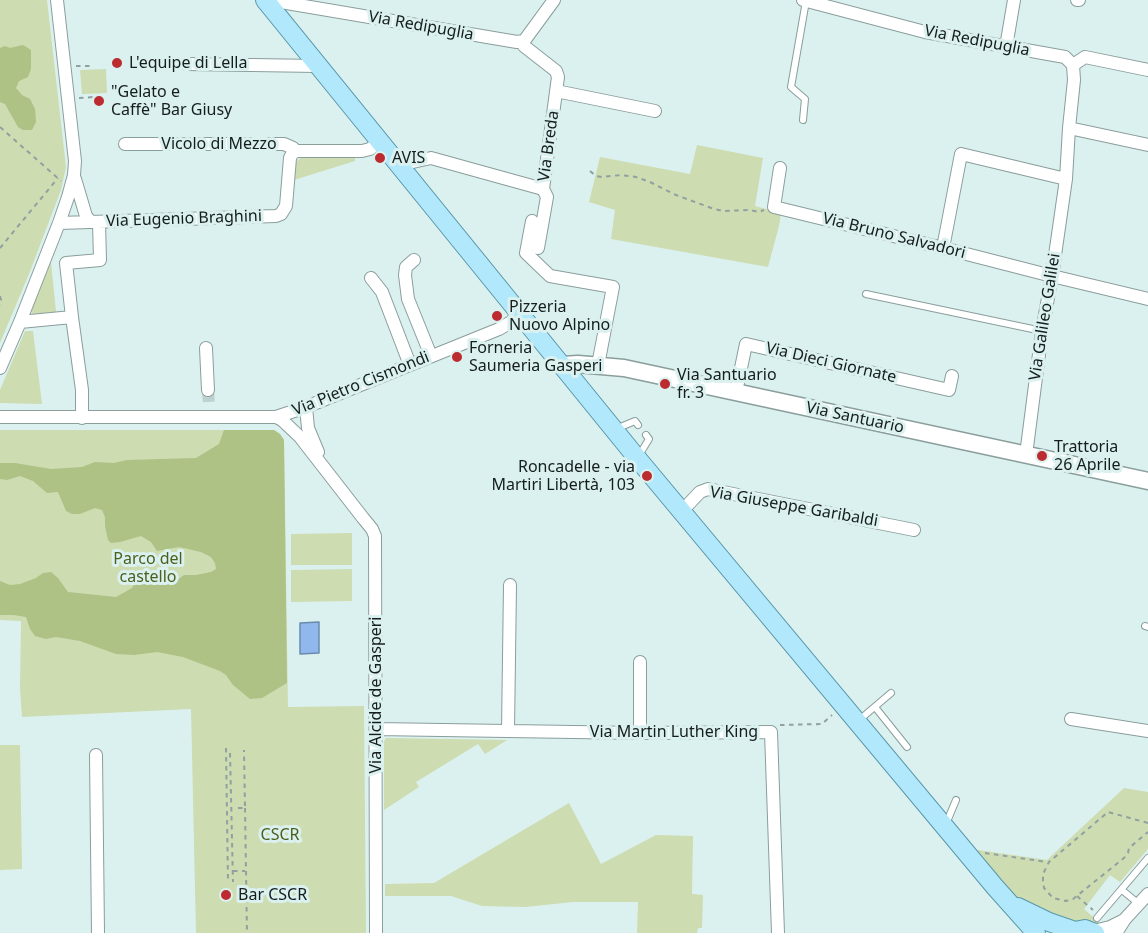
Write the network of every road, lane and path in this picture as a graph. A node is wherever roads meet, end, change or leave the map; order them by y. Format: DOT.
graph roads {
  1 [pos="57,0"];
  2 [pos="267,0"];
  3 [pos="554,0"];
  4 [pos="804,0"];
  5 [pos="1014,0"];
  6 [pos="524,41"];
  7 [pos="1006,47"];
  8 [pos="186,64"];
  9 [pos="1073,65"];
  10 [pos="64,66"];
  11 [pos="94,66"];
  12 [pos="318,66"];
  13 [pos="1148,70"];
  14 [pos="556,92"];
  15 [pos="68,98"];
  16 [pos="94,98"];
  17 [pos="655,111"];
  18 [pos="803,120"];
  19 [pos="0,127"];
  20 [pos="1069,128"];
  21 [pos="380,141"];
  22 [pos="124,144"];
  23 [pos="1148,145"];
  24 [pos="296,151"];
  25 [pos="399,165"];
  26 [pos="780,168"];
  27 [pos="590,171"];
  28 [pos="74,175"];
  29 [pos="58,178"];
  30 [pos="1066,179"];
  31 [pos="70,189"];
  32 [pos="543,189"];
  33 [pos="774,207"];
  34 [pos="532,221"];
  35 [pos="95,222"];
  36 [pos="58,223"];
  37 [pos="0,248"];
  38 [pos="538,248"];
  39 [pos="943,248"];
  40 [pos="414,260"];
  41 [pos="1052,276"];
  42 [pos="371,278"];
  43 [pos="866,294"];
  44 [pos="0,296"];
  45 [pos="1148,298"];
  46 [pos="0,305"];
  47 [pos="517,310"];
  48 [pos="72,317"];
  49 [pos="20,322"];
  50 [pos="1042,331"];
  51 [pos="206,348"];
  52 [pos="431,357"];
  53 [pos="410,365"];
  54 [pos="562,365"];
  55 [pos="598,365"];
  56 [pos="0,368"];
  57 [pos="952,376"];
  58 [pos="208,390"];
  59 [pos="736,392"];
  60 [pos="306,408"];
  61 [pos="289,414"];
  62 [pos="0,417"];
  63 [pos="276,417"];
  64 [pos="82,418"];
  65 [pos="638,425"];
  66 [pos="308,428"];
  67 [pos="614,430"];
  68 [pos="646,435"];
  69 [pos="1026,454"];
  70 [pos="637,458"];
  71 [pos="328,472"];
  72 [pos="1148,481"];
  73 [pos="682,511"];
  74 [pos="914,530"];
  75 [pos="510,585"];
  76 [pos="640,662"];
  77 [pos="891,693"];
  78 [pos="874,707"];
  79 [pos="835,713"];
  80 [pos="1071,719"];
  81 [pos="857,722"];
  82 [pos="376,729"];
  83 [pos="508,730"];
  84 [pos="1148,731"];
  85 [pos="771,732"];
  86 [pos="640,733"];
  87 [pos="907,747"];
  88 [pos="226,748"];
  89 [pos="244,750"];
  90 [pos="231,753"];
  91 [pos="96,755"];
  92 [pos="956,800"];
  93 [pos="238,808"];
  94 [pos="245,808"];
  95 [pos="1148,823"];
  96 [pos="945,827"];
  97 [pos="1148,832"];
  98 [pos="964,850"];
  99 [pos="1148,858"];
  100 [pos="1049,862"];
  101 [pos="232,871"];
  102 [pos="246,871"];
  103 [pos="233,882"];
  104 [pos="228,883"];
  105 [pos="1122,890"];
  106 [pos="1001,894"];
  107 [pos="1148,894"];
  108 [pos="1077,896"];
  109 [pos="1139,904"];
  110 [pos="1125,919"];
  111 [pos="1087,927"];
  112 [pos="98,933"];
  113 [pos="247,933"];
  114 [pos="376,933"];
  115 [pos="778,933"];
  116 [pos="1027,933"];
  117 [pos="1036,933"];
  118 [pos="1116,933"];
  1 -- 10 [label="street"];
  2 -- 6 [label="street, Via Redipuglia"];
  2 -- 12 [label="main road"];
  3 -- 6 [label="street"];
  4 -- 7 [label="street, Via Redipuglia"];
  4 -- 18 [label="lane"];
  5 -- 7 [label="street"];
  6 -- 14 [label="street, Via Breda"];
  7 -- 9 [label="street, Via Redipuglia"];
  8 -- 12 [label="street"];
  9 -- 13 [label="street"];
  9 -- 20 [label="street, Via Galileo Galilei"];
  10 -- 11 [label="path"];
  10 -- 15 [label="street"];
  12 -- 21 [label="main road"];
  14 -- 17 [label="street"];
  14 -- 32 [label="street, Via Breda"];
  15 -- 16 [label="path"];
  15 -- 28 [label="street"];
  19 -- 29 [label="path"];
  20 -- 23 [label="street"];
  20 -- 30 [label="street, Via Galileo Galilei"];
  21 -- 24 [label="street, Vicolo di Mezzo"];
  21 -- 25 [label="main road"];
  22 -- 24 [label="street, Vicolo di Mezzo"];
  24 -- 35 [label="street, Via Eugenio Braghini"];
  25 -- 32 [label="street, Via Breda"];
  25 -- 47 [label="main road"];
  26 -- 33 [label="street"];
  27 -- 33 [label="path"];
  28 -- 31 [label="street"];
  28 -- 35 [label="street, Via Eugenio Braghini"];
  29 -- 31 [label="path"];
  29 -- 37 [label="path"];
  30 -- 39 [label="street"];
  30 -- 41 [label="street, Via Galileo Galilei"];
  31 -- 36 [label="street"];
  32 -- 38 [label="street"];
  33 -- 39 [label="street, Via Bruno Salvadori"];
  34 -- 55 [label="street"];
  35 -- 36 [label="street, Via Eugenio Braghini"];
  35 -- 48 [label="street"];
  36 -- 49 [label="street"];
  39 -- 41 [label="street, Via Bruno Salvadori"];
  40 -- 52 [label="street"];
  41 -- 45 [label="street, Via Bruno Salvadori"];
  41 -- 50 [label="street, Via Galileo Galilei"];
  42 -- 53 [label="street"];
  43 -- 50 [label="lane"];
  44 -- 46 [label="path"];
  47 -- 52 [label="street, Via Pietro Cismondi"];
  47 -- 54 [label="main road"];
  48 -- 49 [label="street"];
  48 -- 64 [label="street"];
  49 -- 56 [label="street"];
  50 -- 69 [label="street, Via Galileo Galilei"];
  51 -- 58 [label="street"];
  52 -- 53 [label="street, Via Pietro Cismondi"];
  53 -- 60 [label="street, Via Pietro Cismondi"];
  54 -- 55 [label="street, Via Santuario"];
  54 -- 67 [label="main road"];
  55 -- 59 [label="street, Via Santuario"];
  57 -- 59 [label="street, Via Dieci Giornate"];
  59 -- 69 [label="street, Via Santuario"];
  60 -- 61 [label="street, Via Pietro Cismondi"];
  60 -- 66 [label="street, Via Alcide de Gasperi"];
  61 -- 63 [label="street, Via Pietro Cismondi"];
  61 -- 66 [label="street"];
  62 -- 64 [label="street, Via Pietro Cismondi"];
  63 -- 64 [label="street, Via Pietro Cismondi"];
  63 -- 71 [label="street, Via Alcide de Gasperi"];
  65 -- 67 [label="lane"];
  66 -- 71 [label="street, Via Alcide de Gasperi"];
  67 -- 70 [label="main road"];
  68 -- 70 [label="lane"];
  69 -- 72 [label="street, Via Santuario"];
  70 -- 73 [label="main road"];
  71 -- 82 [label="street, Via Alcide de Gasperi"];
  73 -- 74 [label="street, Via Giuseppe Garibaldi"];
  73 -- 81 [label="main road"];
  75 -- 83 [label="street"];
  76 -- 86 [label="street"];
  77 -- 78 [label="lane"];
  78 -- 81 [label="lane"];
  78 -- 87 [label="lane"];
  79 -- 85 [label="path"];
  80 -- 84 [label="street"];
  81 -- 96 [label="main road"];
  82 -- 83 [label="street, Via Martin Luther King"];
  82 -- 114 [label="street, Via Alcide de Gasperi"];
  83 -- 86 [label="street, Via Martin Luther King"];
  85 -- 86 [label="street, Via Martin Luther King"];
  85 -- 115 [label="street, Via Martin Luther King"];
  88 -- 104 [label="path"];
  89 -- 94 [label="path"];
  90 -- 101 [label="path"];
  91 -- 112 [label="street"];
  92 -- 96 [label="lane"];
  93 -- 94 [label="path"];
  94 -- 102 [label="path"];
  95 -- 100 [label="path"];
  96 -- 98 [label="main road"];
  97 -- 108 [label="path"];
  98 -- 100 [label="path"];
  98 -- 106 [label="main road"];
  99 -- 105 [label="lane"];
  100 -- 108 [label="path"];
  101 -- 102 [label="path"];
  101 -- 103 [label="path"];
  102 -- 113 [label="path"];
  105 -- 109 [label="lane"];
  105 -- 111 [label="lane"];
  106 -- 111 [label="main road"];
  106 -- 116 [label="street"];
  106 -- 117 [label="main road"];
  107 -- 109 [label="street"];
  108 -- 111 [label="path"];
  109 -- 110 [label="street"];
  110 -- 111 [label="street"];
  110 -- 118 [label="street"];
}
